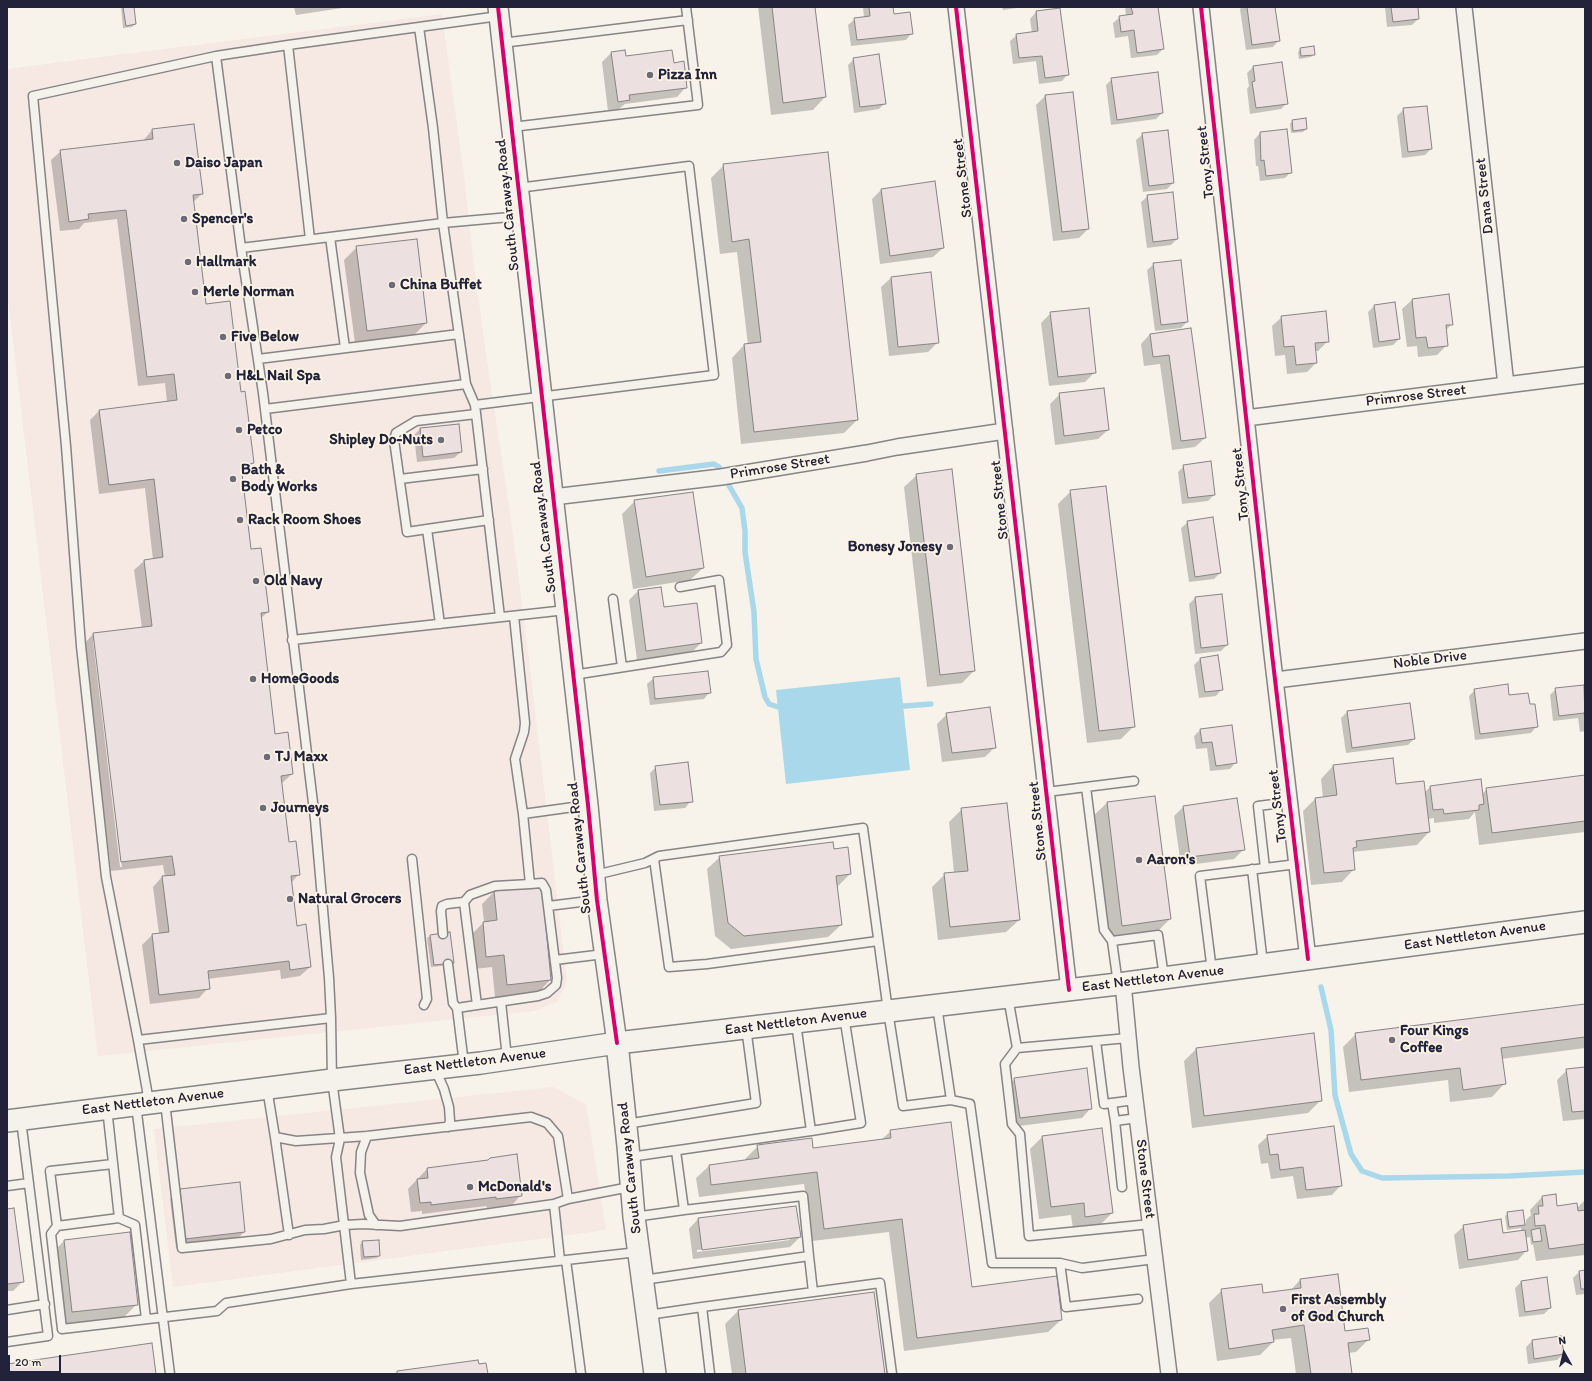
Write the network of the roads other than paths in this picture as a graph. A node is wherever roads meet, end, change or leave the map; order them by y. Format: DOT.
graph roads {
  1 [pos="686,7"];
  2 [pos="956,7"];
  3 [pos="1201,7"];
  4 [pos="1464,7"];
  5 [pos="499,11"];
  6 [pos="688,20"];
  7 [pos="419,27"];
  8 [pos="502,43"];
  9 [pos="288,45"];
  10 [pos="216,56"];
  11 [pos="512,127"];
  12 [pos="518,188"];
  13 [pos="522,216"];
  14 [pos="443,223"];
  15 [pos="330,236"];
  16 [pos="310,239"];
  17 [pos="242,248"];
  18 [pos="459,334"];
  19 [pos="345,348"];
  20 [pos="258,359"];
  21 [pos="1585,375"];
  22 [pos="466,384"];
  23 [pos="1506,385"];
  24 [pos="541,397"];
  25 [pos="475,405"];
  26 [pos="265,409"];
  27 [pos="476,414"];
  28 [pos="1246,418"];
  29 [pos="1005,431"];
  30 [pos="483,469"];
  31 [pos="400,479"];
  32 [pos="553,497"];
  33 [pos="489,520"];
  34 [pos="427,529"];
  35 [pos="680,587"];
  36 [pos="613,599"];
  37 [pos="566,610"];
  38 [pos="514,616"];
  39 [pos="500,617"];
  40 [pos="440,624"];
  41 [pos="292,640"];
  42 [pos="1585,640"];
  43 [pos="622,667"];
  44 [pos="573,675"];
  45 [pos="1276,680"];
  46 [pos="1134,781"];
  47 [pos="1086,787"];
  48 [pos="1047,792"];
  49 [pos="1290,802"];
  50 [pos="588,805"];
  51 [pos="523,814"];
  52 [pos="412,859"];
  53 [pos="654,859"];
  54 [pos="1297,864"];
  55 [pos="1265,868"];
  56 [pos="1252,869"];
  57 [pos="595,875"];
  58 [pos="530,884"];
  59 [pos="597,900"];
  60 [pos="464,902"];
  61 [pos="548,906"];
  62 [pos="1585,922"];
  63 [pos="443,934"];
  64 [pos="1112,940"];
  65 [pos="878,941"];
  66 [pos="604,954"];
  67 [pos="1308,959"];
  68 [pos="555,960"];
  69 [pos="448,964"];
  70 [pos="1263,965"];
  71 [pos="1212,971"];
  72 [pos="1164,978"];
  73 [pos="1121,984"];
  74 [pos="1069,990"];
  75 [pos="1008,997"];
  76 [pos="500,1002"];
  77 [pos="424,1005"];
  78 [pos="936,1005"];
  79 [pos="477,1006"];
  80 [pos="457,1008"];
  81 [pos="888,1011"];
  82 [pos="844,1016"];
  83 [pos="331,1018"];
  84 [pos="796,1022"];
  85 [pos="746,1028"];
  86 [pos="1128,1038"];
  87 [pos="138,1040"];
  88 [pos="1096,1041"];
  89 [pos="616,1043"];
  90 [pos="1017,1048"];
  91 [pos="507,1059"];
  92 [pos="464,1065"];
  93 [pos="435,1068"];
  94 [pos="332,1080"];
  95 [pos="267,1088"];
  96 [pos="951,1100"];
  97 [pos="1135,1100"];
  98 [pos="150,1103"];
  99 [pos="1112,1103"];
  100 [pos="108,1108"];
  101 [pos="1138,1118"];
  102 [pos="14,1121"];
  103 [pos="1115,1121"];
  104 [pos="625,1124"];
  105 [pos="448,1127"];
  106 [pos="811,1131"];
  107 [pos="367,1136"];
  108 [pos="275,1137"];
  109 [pos="340,1139"];
  110 [pos="676,1150"];
  111 [pos="628,1157"];
  112 [pos="113,1164"];
  113 [pos="29,1183"];
  114 [pos="7,1186"];
  115 [pos="630,1187"];
  116 [pos="1122,1187"];
  117 [pos="568,1199"];
  118 [pos="554,1204"];
  119 [pos="684,1210"];
  120 [pos="634,1217"];
  121 [pos="119,1218"];
  122 [pos="1151,1224"];
  123 [pos="345,1225"];
  124 [pos="376,1225"];
  125 [pos="57,1226"];
  126 [pos="290,1235"];
  127 [pos="639,1252"];
  128 [pos="809,1256"];
  129 [pos="1155,1259"];
  130 [pos="563,1260"];
  131 [pos="1060,1263"];
  132 [pos="643,1280"];
  133 [pos="351,1284"];
  134 [pos="813,1292"];
  135 [pos="1138,1299"];
  136 [pos="45,1304"];
  137 [pos="702,1307"];
  138 [pos="7,1310"];
  139 [pos="648,1315"];
  140 [pos="162,1317"];
  141 [pos="146,1319"];
  142 [pos="7,1342"];
  143 [pos="170,1374"];
  144 [pos="581,1374"];
  145 [pos="655,1374"];
  146 [pos="710,1374"];
  147 [pos="892,1374"];
  148 [pos="1169,1374"];
  1 -- 6 [label="lane"];
  2 -- 29 [label="street, Stone Street"];
  3 -- 28 [label="street, Tony Street"];
  4 -- 23 [label="street, Dana Street"];
  5 -- 7 [label="lane"];
  5 -- 8 [label="street, South Caraway Road"];
  6 -- 8 [label="lane"];
  6 -- 11 [label="lane"];
  7 -- 9 [label="lane"];
  7 -- 14 [label="lane"];
  8 -- 11 [label="street, South Caraway Road"];
  9 -- 10 [label="lane"];
  9 -- 16 [label="lane"];
  10 -- 17 [label="lane"];
  10 -- 87 [label="lane"];
  11 -- 12 [label="street, South Caraway Road"];
  12 -- 13 [label="street, South Caraway Road"];
  12 -- 24 [label="lane"];
  13 -- 14 [label="lane"];
  13 -- 24 [label="street, South Caraway Road"];
  14 -- 15 [label="lane"];
  14 -- 18 [label="lane"];
  15 -- 16 [label="lane"];
  15 -- 19 [label="lane"];
  16 -- 17 [label="lane"];
  17 -- 20 [label="lane"];
  18 -- 19 [label="lane"];
  18 -- 22 [label="lane"];
  19 -- 20 [label="lane"];
  20 -- 26 [label="lane"];
  21 -- 23 [label="street, Primrose Street"];
  22 -- 25 [label="lane"];
  22 -- 26 [label="lane"];
  23 -- 28 [label="street, Primrose Street"];
  24 -- 25 [label="lane"];
  24 -- 32 [label="street, South Caraway Road"];
  25 -- 27 [label="lane"];
  26 -- 41 [label="lane"];
  27 -- 30 [label="lane"];
  27 -- 31 [label="lane"];
  28 -- 45 [label="street, Tony Street"];
  29 -- 32 [label="street, Primrose Street"];
  29 -- 48 [label="street, Stone Street"];
  30 -- 31 [label="lane"];
  30 -- 33 [label="lane"];
  31 -- 34 [label="lane"];
  32 -- 37 [label="street, South Caraway Road"];
  33 -- 34 [label="lane"];
  33 -- 39 [label="lane"];
  34 -- 40 [label="lane"];
  35 -- 43 [label="lane"];
  36 -- 43 [label="lane"];
  37 -- 38 [label="lane"];
  37 -- 44 [label="street, South Caraway Road"];
  38 -- 39 [label="lane"];
  38 -- 51 [label="lane"];
  39 -- 40 [label="lane"];
  40 -- 41 [label="lane"];
  41 -- 83 [label="lane"];
  42 -- 45 [label="street, Noble Drive"];
  43 -- 44 [label="lane"];
  44 -- 50 [label="street, South Caraway Road"];
  45 -- 49 [label="street, Tony Street"];
  46 -- 47 [label="lane"];
  47 -- 48 [label="lane"];
  47 -- 64 [label="lane"];
  48 -- 74 [label="street, Stone Street"];
  49 -- 54 [label="street, Tony Street"];
  49 -- 55 [label="lane"];
  50 -- 51 [label="lane"];
  50 -- 57 [label="street, South Caraway Road"];
  51 -- 58 [label="lane"];
  52 -- 77 [label="lane"];
  53 -- 57 [label="lane"];
  53 -- 65 [label="lane"];
  53 -- 65 [label="lane"];
  54 -- 55 [label="lane"];
  54 -- 67 [label="street, Tony Street"];
  55 -- 56 [label="lane"];
  56 -- 70 [label="lane"];
  56 -- 71 [label="lane"];
  57 -- 59 [label="street, South Caraway Road"];
  58 -- 60 [label="lane"];
  58 -- 61 [label="lane"];
  59 -- 61 [label="lane"];
  59 -- 66 [label="street, South Caraway Road"];
  60 -- 63 [label="lane"];
  60 -- 79 [label="lane"];
  61 -- 68 [label="lane"];
  62 -- 67 [label="main road, East Nettleton Avenue"];
  64 -- 72 [label="lane"];
  64 -- 73 [label="lane"];
  65 -- 81 [label="lane"];
  66 -- 68 [label="lane"];
  66 -- 89 [label="street, South Caraway Road"];
  67 -- 70 [label="main road, East Nettleton Avenue"];
  68 -- 76 [label="lane"];
  69 -- 80 [label="lane"];
  70 -- 71 [label="main road, East Nettleton Avenue"];
  71 -- 72 [label="main road, East Nettleton Avenue"];
  72 -- 73 [label="main road, East Nettleton Avenue"];
  73 -- 74 [label="main road, East Nettleton Avenue"];
  73 -- 86 [label="street, Stone Street"];
  74 -- 75 [label="main road, East Nettleton Avenue"];
  75 -- 78 [label="main road, East Nettleton Avenue"];
  75 -- 90 [label="lane"];
  76 -- 79 [label="lane"];
  76 -- 91 [label="lane"];
  78 -- 81 [label="main road, East Nettleton Avenue"];
  78 -- 96 [label="lane"];
  79 -- 80 [label="lane"];
  80 -- 92 [label="lane"];
  81 -- 82 [label="main road, East Nettleton Avenue"];
  81 -- 96 [label="lane"];
  82 -- 84 [label="main road, East Nettleton Avenue"];
  82 -- 106 [label="lane"];
  83 -- 87 [label="lane"];
  83 -- 94 [label="lane"];
  84 -- 85 [label="main road, East Nettleton Avenue"];
  84 -- 106 [label="lane"];
  85 -- 89 [label="main road, East Nettleton Avenue"];
  85 -- 104 [label="lane"];
  86 -- 88 [label="lane"];
  86 -- 97 [label="street, Stone Street"];
  87 -- 98 [label="lane"];
  88 -- 90 [label="lane"];
  88 -- 99 [label="lane"];
  89 -- 91 [label="main road, East Nettleton Avenue"];
  89 -- 104 [label="main road, South Caraway Road"];
  90 -- 122 [label="lane"];
  91 -- 92 [label="main road, East Nettleton Avenue"];
  92 -- 93 [label="main road, East Nettleton Avenue"];
  93 -- 94 [label="main road, East Nettleton Avenue"];
  93 -- 105 [label="lane"];
  94 -- 95 [label="main road, East Nettleton Avenue"];
  94 -- 109 [label="lane"];
  95 -- 98 [label="main road, East Nettleton Avenue"];
  95 -- 108 [label="lane"];
  96 -- 131 [label="lane"];
  97 -- 99 [label="lane"];
  97 -- 101 [label="street, Stone Street"];
  98 -- 100 [label="main road, East Nettleton Avenue"];
  98 -- 126 [label="lane"];
  98 -- 140 [label="lane"];
  99 -- 103 [label="lane"];
  100 -- 102 [label="main road, East Nettleton Avenue"];
  100 -- 112 [label="lane"];
  101 -- 103 [label="lane"];
  101 -- 122 [label="street, Stone Street"];
  102 -- 113 [label="lane"];
  103 -- 116 [label="lane"];
  104 -- 111 [label="main road, South Caraway Road"];
  105 -- 107 [label="lane"];
  105 -- 117 [label="lane"];
  106 -- 110 [label="lane"];
  107 -- 109 [label="lane"];
  107 -- 124 [label="lane"];
  108 -- 109 [label="lane"];
  108 -- 126 [label="lane"];
  109 -- 123 [label="lane"];
  110 -- 111 [label="lane"];
  110 -- 119 [label="lane"];
  111 -- 115 [label="main road, South Caraway Road"];
  112 -- 121 [label="lane"];
  112 -- 125 [label="lane"];
  113 -- 114 [label="lane"];
  113 -- 136 [label="lane"];
  115 -- 117 [label="lane"];
  115 -- 120 [label="main road, South Caraway Road"];
  117 -- 118 [label="lane"];
  118 -- 124 [label="lane"];
  118 -- 130 [label="lane"];
  119 -- 120 [label="lane"];
  119 -- 128 [label="lane"];
  120 -- 127 [label="main road, South Caraway Road"];
  121 -- 125 [label="lane"];
  121 -- 141 [label="lane"];
  122 -- 129 [label="street, Stone Street"];
  123 -- 124 [label="lane"];
  123 -- 126 [label="lane"];
  123 -- 133 [label="lane"];
  125 -- 141 [label="lane"];
  127 -- 130 [label="lane"];
  127 -- 132 [label="main road, South Caraway Road"];
  128 -- 132 [label="lane"];
  128 -- 134 [label="lane"];
  129 -- 131 [label="lane"];
  129 -- 148 [label="street, Stone Street"];
  130 -- 133 [label="lane"];
  130 -- 144 [label="lane"];
  131 -- 135 [label="lane"];
  132 -- 139 [label="main road, South Caraway Road"];
  133 -- 140 [label="lane"];
  134 -- 137 [label="lane"];
  134 -- 147 [label="lane"];
  136 -- 138 [label="lane"];
  136 -- 142 [label="lane"];
  137 -- 139 [label="lane"];
  137 -- 146 [label="lane"];
  139 -- 145 [label="main road, South Caraway Road"];
  140 -- 141 [label="lane"];
  140 -- 143 [label="lane"];
}
